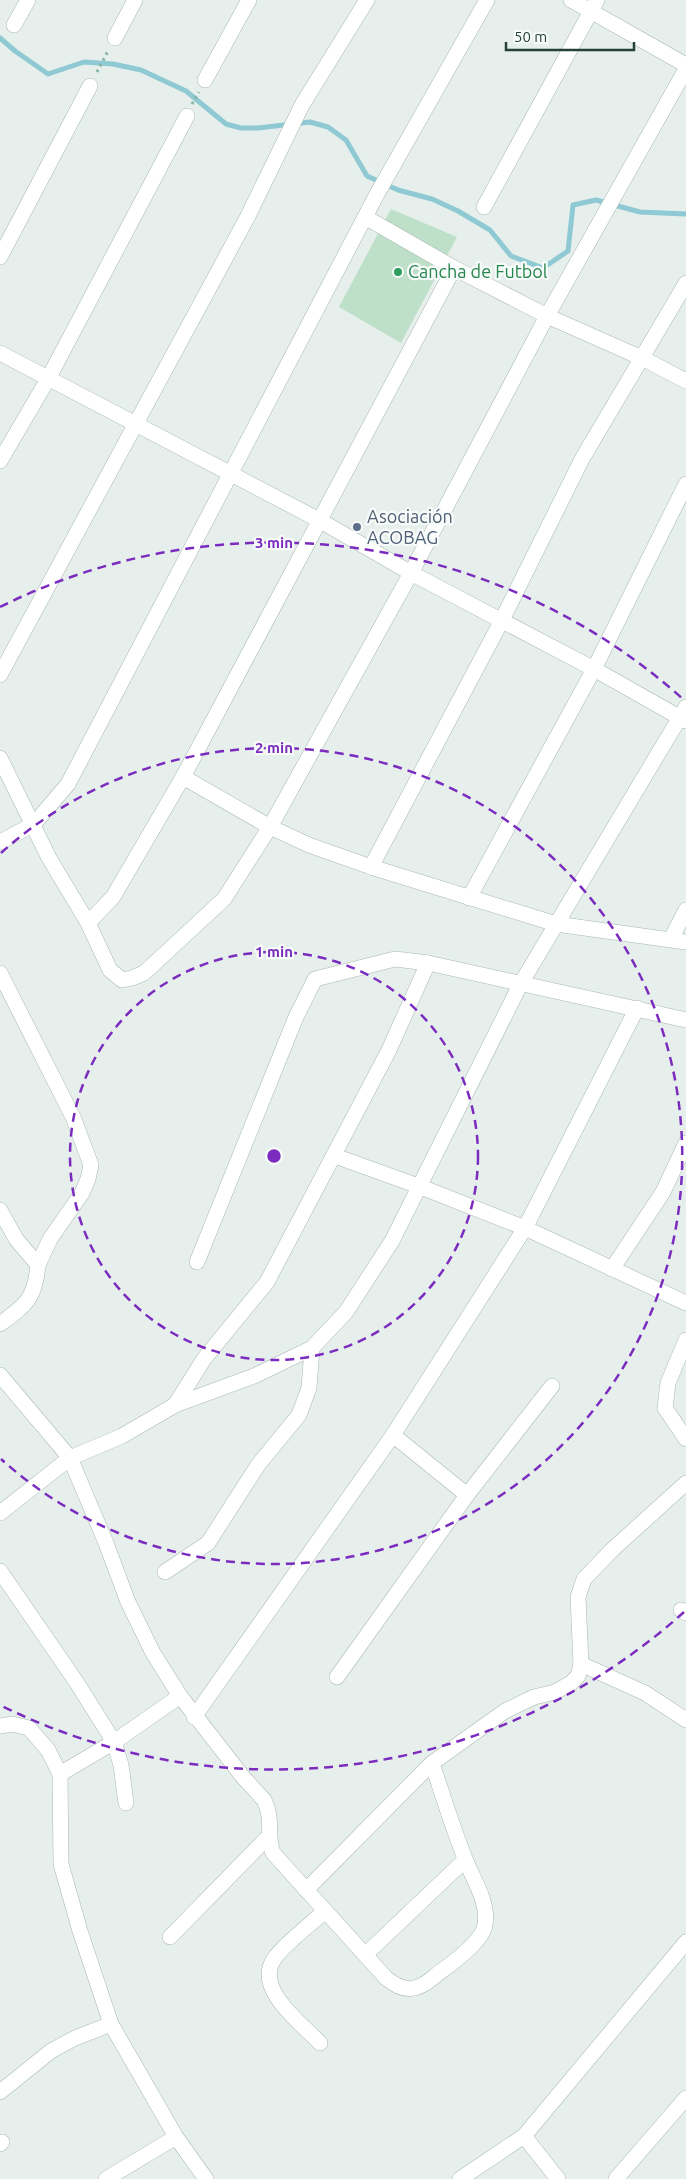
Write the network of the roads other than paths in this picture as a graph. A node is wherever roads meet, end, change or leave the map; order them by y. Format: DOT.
graph roads {
  1 [pos="28,0"];
  2 [pos="135,0"];
  3 [pos="249,0"];
  4 [pos="367,0"];
  5 [pos="487,0"];
  6 [pos="571,0"];
  7 [pos="595,5"];
  8 [pos="14,25"];
  9 [pos="112,42"];
  10 [pos="686,65"];
  11 [pos="686,69"];
  12 [pos="205,80"];
  13 [pos="91,83"];
  14 [pos="187,116"];
  15 [pos="484,207"];
  16 [pos="365,217"];
  17 [pos="0,257"];
  18 [pos="454,268"];
  19 [pos="686,283"];
  20 [pos="547,316"];
  21 [pos="0,353"];
  22 [pos="642,358"];
  23 [pos="48,379"];
  24 [pos="686,381"];
  25 [pos="137,425"];
  26 [pos="0,461"];
  27 [pos="231,474"];
  28 [pos="686,484"];
  29 [pos="319,520"];
  30 [pos="411,573"];
  31 [pos="502,620"];
  32 [pos="594,669"];
  33 [pos="0,675"];
  34 [pos="684,715"];
  35 [pos="0,758"];
  36 [pos="183,777"];
  37 [pos="34,824"];
  38 [pos="270,827"];
  39 [pos="0,842"];
  40 [pos="371,867"];
  41 [pos="469,898"];
  42 [pos="686,910"];
  43 [pos="88,923"];
  44 [pos="556,924"];
  45 [pos="679,940"];
  46 [pos="428,963"];
  47 [pos="0,973"];
  48 [pos="520,985"];
  49 [pos="637,1008"];
  50 [pos="686,1020"];
  51 [pos="686,1143"];
  52 [pos="335,1156"];
  53 [pos="421,1186"];
  54 [pos="0,1210"];
  55 [pos="525,1228"];
  56 [pos="197,1262"];
  57 [pos="38,1265"];
  58 [pos="612,1269"];
  59 [pos="686,1303"];
  60 [pos="0,1324"];
  61 [pos="686,1340"];
  62 [pos="312,1348"];
  63 [pos="0,1375"];
  64 [pos="552,1386"];
  65 [pos="175,1404"];
  66 [pos="393,1435"];
  67 [pos="686,1439"];
  68 [pos="70,1458"];
  69 [pos="686,1483"];
  70 [pos="467,1494"];
  71 [pos="0,1513"];
  72 [pos="0,1571"];
  73 [pos="165,1572"];
  74 [pos="581,1664"];
  75 [pos="337,1676"];
  76 [pos="180,1696"];
  77 [pos="194,1717"];
  78 [pos="686,1720"];
  79 [pos="0,1726"];
  80 [pos="114,1742"];
  81 [pos="432,1763"];
  82 [pos="60,1774"];
  83 [pos="126,1803"];
  84 [pos="270,1835"];
  85 [pos="465,1860"];
  86 [pos="306,1890"];
  87 [pos="325,1910"];
  88 [pos="170,1937"];
  89 [pos="684,1949"];
  90 [pos="366,1954"];
  91 [pos="111,2024"];
  92 [pos="320,2043"];
  93 [pos="0,2092"];
  94 [pos="686,2098"];
  95 [pos="524,2136"];
  96 [pos="176,2137"];
  97 [pos="106,2179"];
  98 [pos="206,2179"];
  99 [pos="460,2179"];
  100 [pos="558,2179"];
  101 [pos="616,2179"];
  1 -- 8 [label="street"];
  2 -- 9 [label="street"];
  3 -- 12 [label="street"];
  4 -- 25 [label="street"];
  5 -- 16 [label="street"];
  6 -- 7 [label="street"];
  7 -- 10 [label="street"];
  7 -- 15 [label="street"];
  11 -- 20 [label="street"];
  13 -- 17 [label="street"];
  14 -- 23 [label="street"];
  16 -- 18 [label="street"];
  16 -- 27 [label="street"];
  18 -- 20 [label="street"];
  18 -- 29 [label="street"];
  19 -- 22 [label="street"];
  20 -- 22 [label="street"];
  20 -- 30 [label="street"];
  21 -- 23 [label="street"];
  22 -- 24 [label="street"];
  22 -- 31 [label="street"];
  23 -- 25 [label="street"];
  23 -- 26 [label="street"];
  25 -- 27 [label="street"];
  25 -- 33 [label="street"];
  27 -- 29 [label="street"];
  27 -- 37 [label="street"];
  28 -- 32 [label="street"];
  29 -- 30 [label="street"];
  29 -- 36 [label="street"];
  30 -- 31 [label="street"];
  30 -- 38 [label="street"];
  31 -- 32 [label="street"];
  31 -- 40 [label="street"];
  32 -- 34 [label="street"];
  32 -- 41 [label="street"];
  34 -- 44 [label="street"];
  35 -- 37 [label="street"];
  36 -- 38 [label="street"];
  36 -- 43 [label="street"];
  37 -- 39 [label="street"];
  37 -- 43 [label="street"];
  38 -- 40 [label="street"];
  38 -- 43 [label="street"];
  40 -- 41 [label="street"];
  41 -- 44 [label="street"];
  42 -- 45 [label="street"];
  44 -- 45 [label="street"];
  44 -- 48 [label="street"];
  46 -- 48 [label="street"];
  46 -- 52 [label="street"];
  46 -- 56 [label="street"];
  47 -- 57 [label="street"];
  48 -- 49 [label="street"];
  48 -- 53 [label="street"];
  49 -- 50 [label="street"];
  49 -- 55 [label="street"];
  51 -- 58 [label="street"];
  52 -- 53 [label="street"];
  52 -- 65 [label="street"];
  53 -- 55 [label="street"];
  53 -- 62 [label="street"];
  54 -- 57 [label="street"];
  55 -- 58 [label="street"];
  55 -- 66 [label="street"];
  57 -- 60 [label="street"];
  58 -- 59 [label="street"];
  61 -- 67 [label="street"];
  62 -- 65 [label="street"];
  62 -- 73 [label="street"];
  63 -- 68 [label="street"];
  64 -- 70 [label="street"];
  65 -- 68 [label="street"];
  66 -- 70 [label="street"];
  66 -- 77 [label="street"];
  68 -- 71 [label="street"];
  68 -- 76 [label="street"];
  69 -- 74 [label="street"];
  70 -- 75 [label="street"];
  72 -- 80 [label="street"];
  74 -- 78 [label="street"];
  74 -- 81 [label="street"];
  76 -- 77 [label="street"];
  76 -- 80 [label="street"];
  77 -- 84 [label="street"];
  79 -- 82 [label="street"];
  80 -- 82 [label="street"];
  80 -- 83 [label="street"];
  81 -- 85 [label="street"];
  81 -- 86 [label="street"];
  82 -- 91 [label="street"];
  84 -- 86 [label="street"];
  84 -- 88 [label="street"];
  85 -- 90 [label="street"];
  85 -- 90 [label="street"];
  86 -- 87 [label="street"];
  87 -- 90 [label="street"];
  87 -- 92 [label="street"];
  89 -- 95 [label="street"];
  91 -- 93 [label="street"];
  91 -- 96 [label="street"];
  94 -- 101 [label="street"];
  95 -- 99 [label="street"];
  95 -- 100 [label="street"];
  96 -- 97 [label="street"];
  96 -- 98 [label="street"];
}
